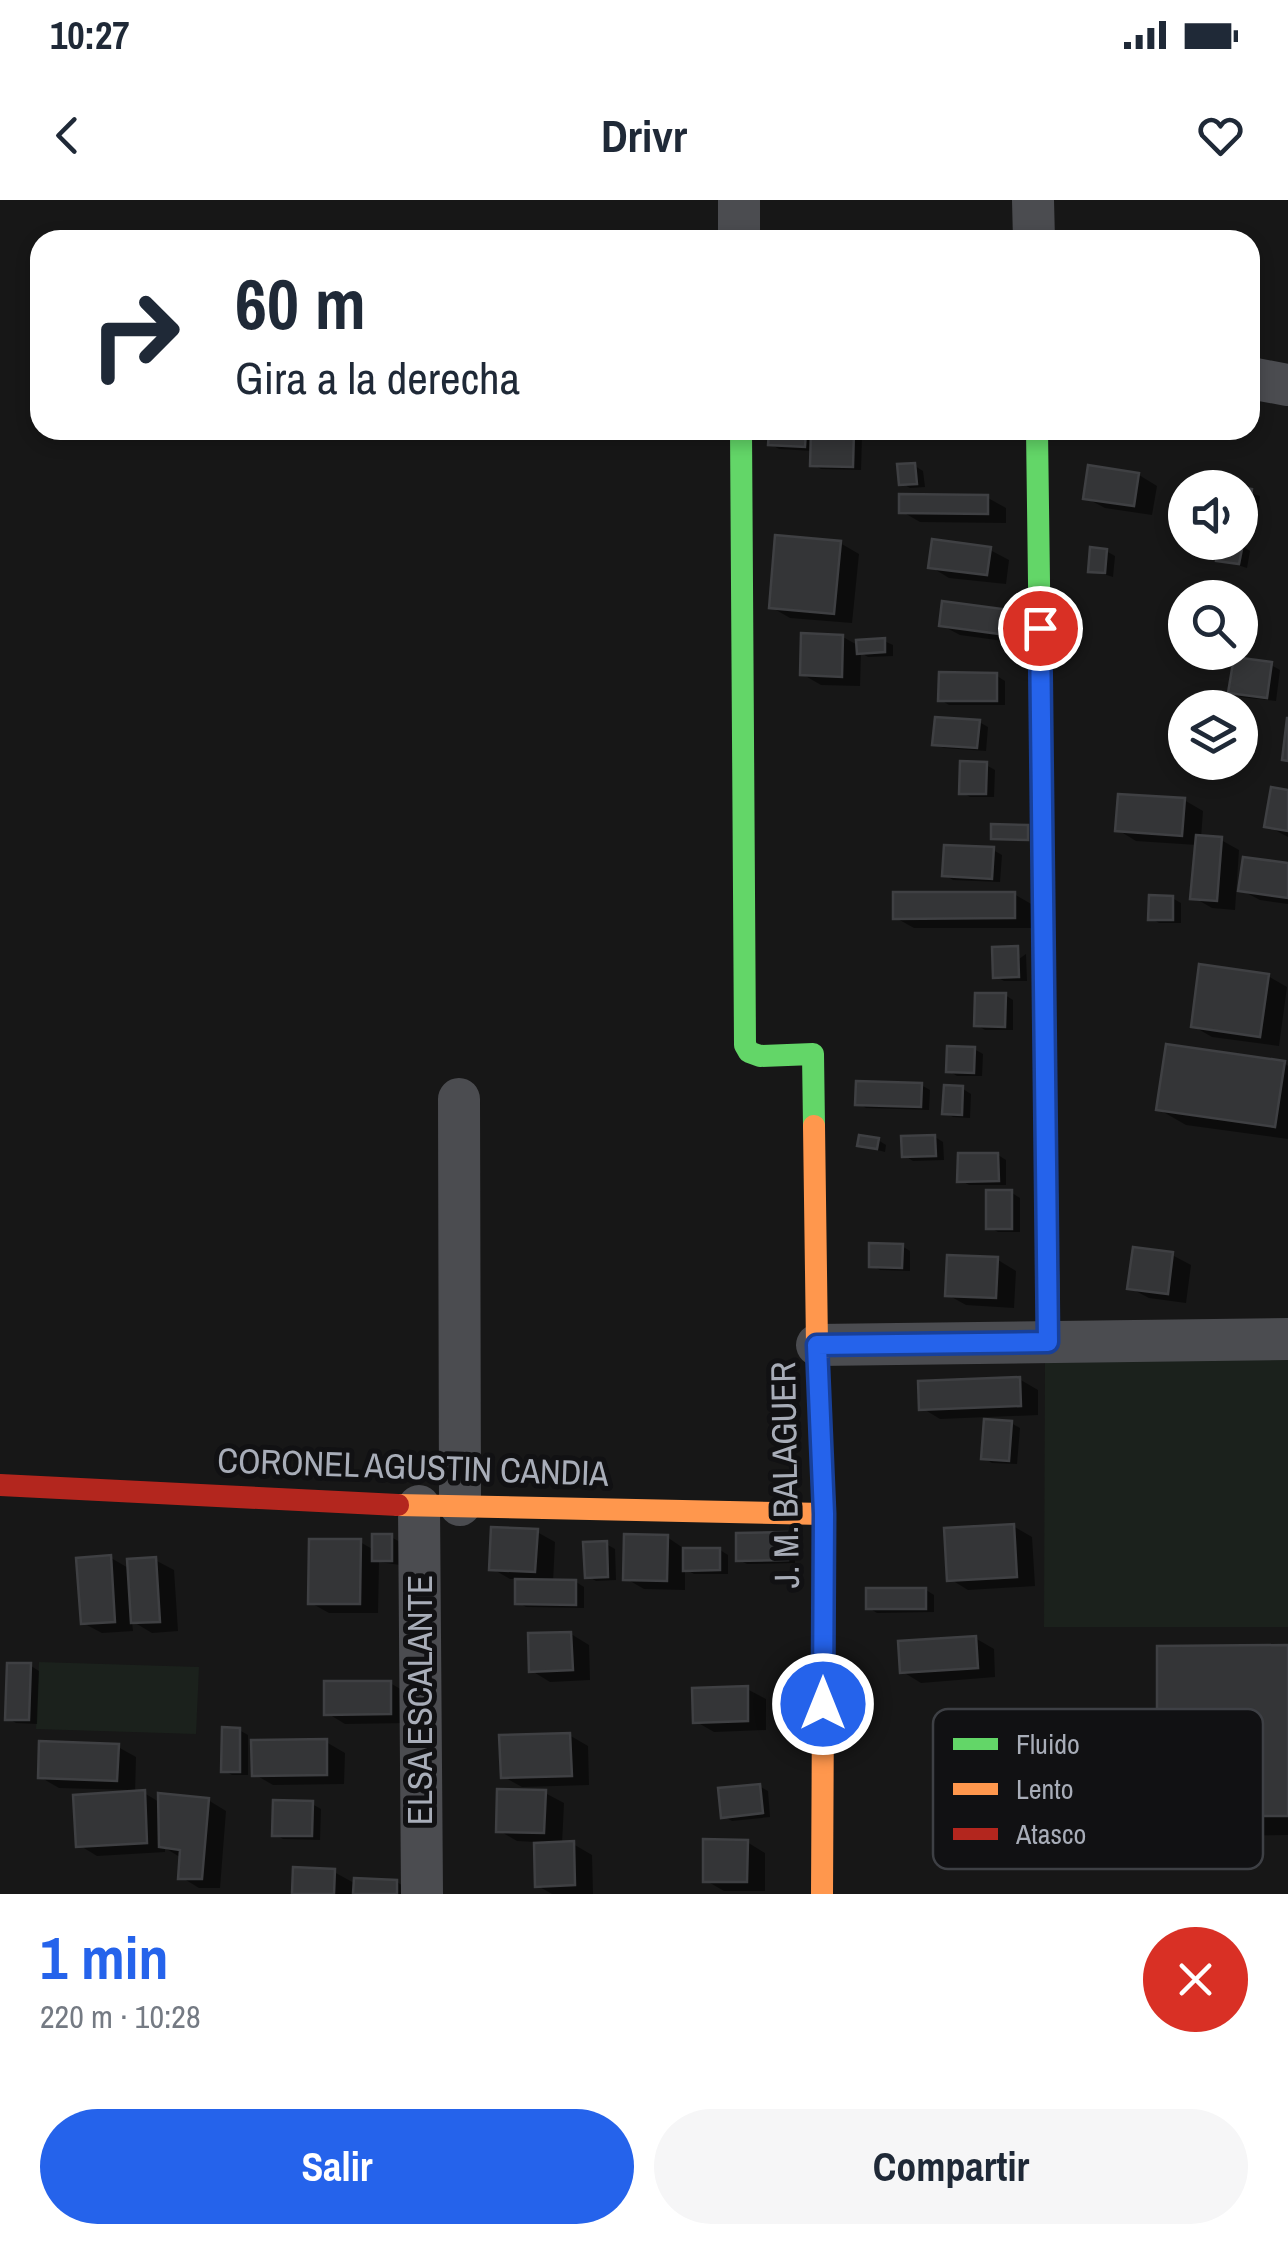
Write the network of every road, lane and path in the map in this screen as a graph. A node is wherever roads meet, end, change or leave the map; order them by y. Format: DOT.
graph roads {
  1 [pos="739,200"];
  2 [pos="1032,200"];
  3 [pos="740,230"];
  4 [pos="1034,230"];
  5 [pos="1260,380"];
  6 [pos="1288,385"];
  7 [pos="741,440"];
  8 [pos="1037,440"];
  9 [pos="459,1099"];
  10 [pos="1288,1339"];
  11 [pos="1048,1342"];
  12 [pos="817,1345"];
  13 [pos="0,1485"];
  14 [pos="440,1506"];
  15 [pos="824,1514"];
  16 [pos="422,1894"];
  17 [pos="822,1894"];
  1 -- 3 [label="street"];
  2 -- 4 [label="street"];
  5 -- 6 [label="street"];
  7 -- 12 [label="street, J. M. BALAGUER"];
  8 -- 11 [label="street"];
  9 -- 14 [label="street, ELSA ESCALANTE"];
  10 -- 11 [label="street"];
  11 -- 12 [label="street"];
  12 -- 15 [label="street, J. M. BALAGUER"];
  13 -- 14 [label="street, CORONEL AGUSTIN CANDIA"];
  14 -- 15 [label="street, CORONEL AGUSTIN CANDIA"];
  14 -- 16 [label="street, ELSA ESCALANTE"];
  15 -- 17 [label="street, J. M. BALAGUER"];
}
